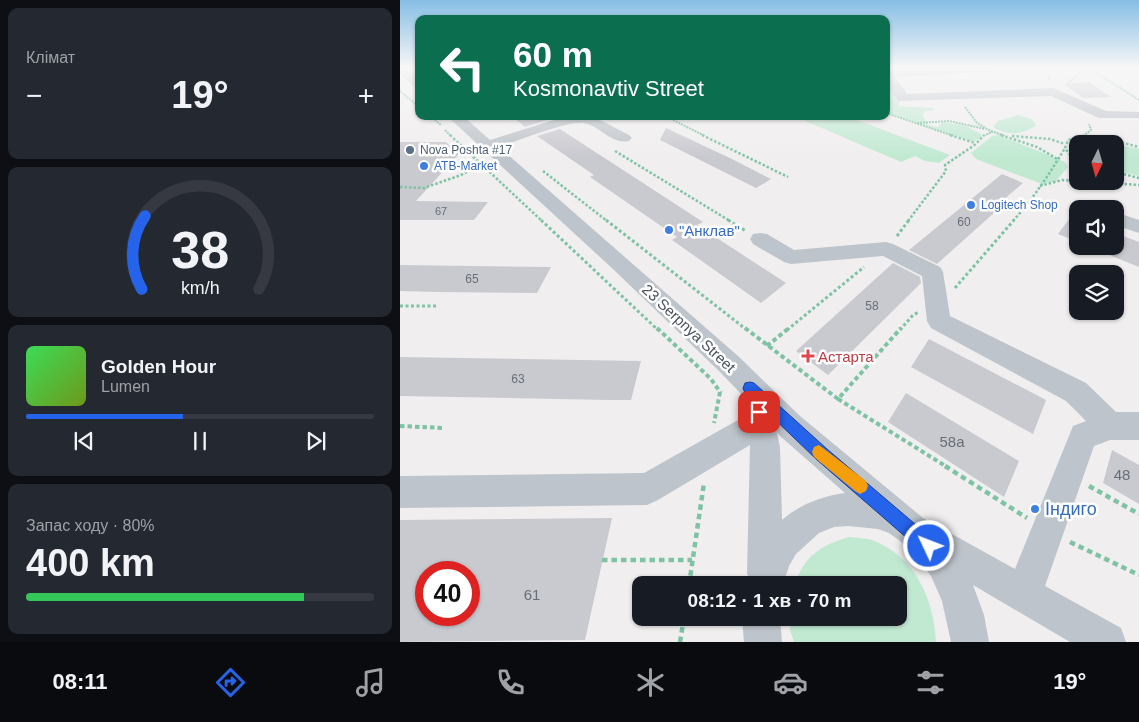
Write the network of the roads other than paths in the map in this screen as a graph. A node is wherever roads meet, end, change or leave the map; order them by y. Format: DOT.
graph roads {
  1 [pos="1066,98"];
  2 [pos="1134,115"];
  3 [pos="457,120"];
  4 [pos="580,120"];
  5 [pos="597,120"];
  6 [pos="624,138"];
  7 [pos="484,156"];
  8 [pos="1124,221"];
  9 [pos="1139,226"];
  10 [pos="760,239"];
  11 [pos="750,388"];
  12 [pos="762,422"];
  13 [pos="1124,426"];
  14 [pos="400,492"];
  15 [pos="911,530"];
  16 [pos="765,576"];
  17 [pos="768,576"];
  18 [pos="1024,593"];
  19 [pos="970,642"];
  20 [pos="1107,642"];
  1 -- 2 [label="street"];
  3 -- 7 [label="street, 23 Serpnya Street"];
  4 -- 7 [label="street"];
  5 -- 6 [label="street"];
  7 -- 11 [label="street, 23 Serpnya Street"];
  8 -- 9 [label="street"];
  10 -- 13 [label="street"];
  11 -- 12 [label="street"];
  11 -- 15 [label="street, 23 Serpnya Street"];
  12 -- 14 [label="street"];
  12 -- 16 [label="street"];
  13 -- 18 [label="street"];
  15 -- 17 [label="street"];
  15 -- 18 [label="street, 23 Serpnya Street"];
  15 -- 19 [label="street"];
  18 -- 20 [label="street, 23 Serpnya Street"];
}
